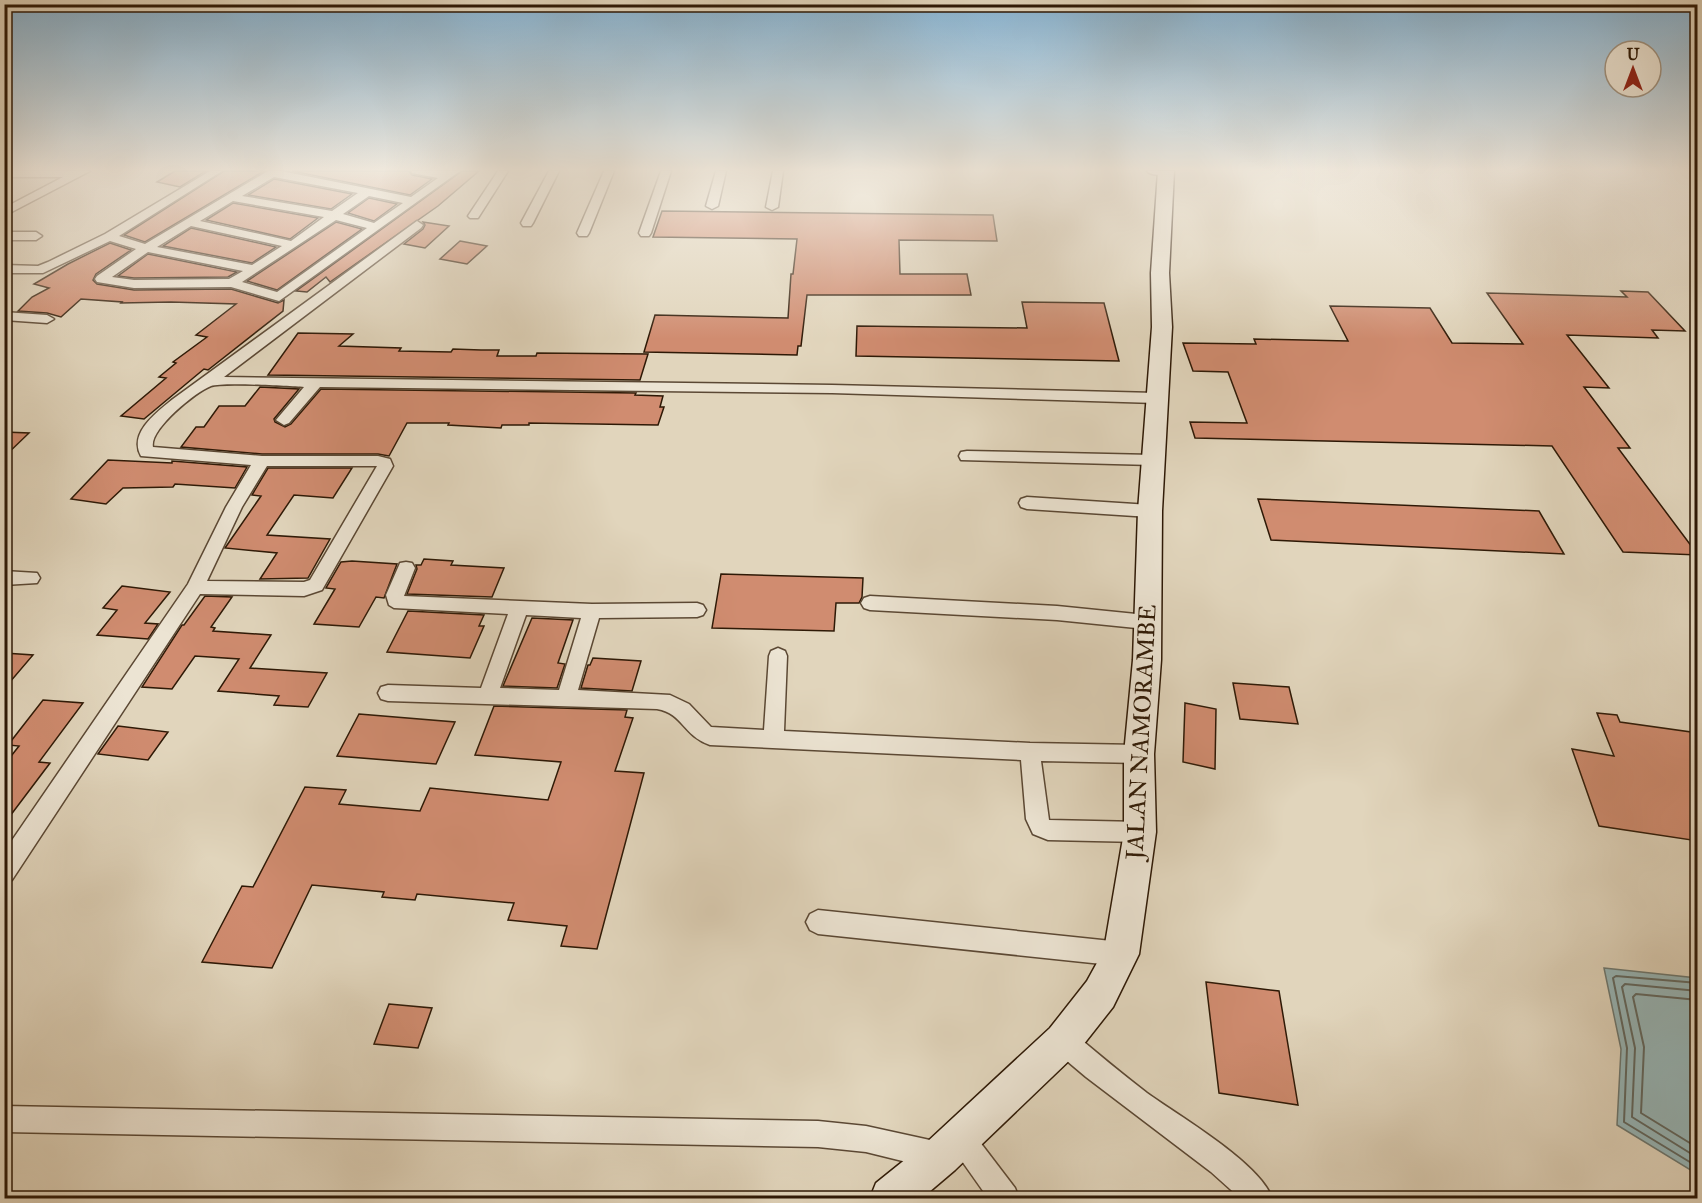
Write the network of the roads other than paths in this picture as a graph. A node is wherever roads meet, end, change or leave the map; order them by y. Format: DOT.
graph roads {
  1 [pos="125,227"];
  2 [pos="180,227"];
  3 [pos="211,227"];
  4 [pos="318,227"];
  5 [pos="375,227"];
  6 [pos="414,227"];
  7 [pos="585,227"];
  8 [pos="647,227"];
  9 [pos="1163,227"];
  10 [pos="583,233"];
  11 [pos="645,233"];
  12 [pos="4,236"];
  13 [pos="36,236"];
  14 [pos="109,237"];
  15 [pos="293,245"];
  16 [pos="146,248"];
  17 [pos="4,269"];
  18 [pos="252,269"];
  19 [pos="232,283"];
  20 [pos="11,316"];
  21 [pos="47,319"];
  22 [pos="4,327"];
  23 [pos="208,381"];
  24 [pos="315,383"];
  25 [pos="1156,398"];
  26 [pos="284,420"];
  27 [pos="967,456"];
  28 [pos="1153,460"];
  29 [pos="262,461"];
  30 [pos="1027,503"];
  31 [pos="1150,511"];
  32 [pos="406,568"];
  33 [pos="4,578"];
  34 [pos="31,578"];
  35 [pos="195,587"];
  36 [pos="870,603"];
  37 [pos="519,608"];
  38 [pos="697,610"];
  39 [pos="592,611"];
  40 [pos="1146,622"];
  41 [pos="778,656"];
  42 [pos="388,693"];
  43 [pos="488,696"];
  44 [pos="566,699"];
  45 [pos="773,740"];
  46 [pos="1030,752"];
  47 [pos="1139,754"];
  48 [pos="1140,832"];
  49 [pos="4,872"];
  50 [pos="818,922"];
  51 [pos="1121,954"];
  52 [pos="1063,1041"];
  53 [pos="4,1119"];
  54 [pos="951,1147"];
  55 [pos="891,1198"];
  56 [pos="1005,1198"];
  57 [pos="1258,1198"];
  1 -- 14 [label="street"];
  2 -- 16 [label="street"];
  3 -- 15 [label="street"];
  4 -- 15 [label="street"];
  5 -- 19 [label="street"];
  6 -- 23 [label="street"];
  7 -- 10 [label="street"];
  8 -- 11 [label="street"];
  9 -- 25 [label="main road, JALAN NAMORAMBE"];
  12 -- 13 [label="street"];
  14 -- 16 [label="street"];
  14 -- 17 [label="street"];
  15 -- 18 [label="street"];
  16 -- 18 [label="street"];
  16 -- 19 [label="street"];
  18 -- 19 [label="street"];
  20 -- 21 [label="street"];
  20 -- 22 [label="street"];
  23 -- 24 [label="street"];
  23 -- 29 [label="street"];
  24 -- 25 [label="street"];
  24 -- 26 [label="street"];
  25 -- 28 [label="main road, JALAN NAMORAMBE"];
  27 -- 28 [label="street"];
  28 -- 31 [label="main road, JALAN NAMORAMBE"];
  29 -- 35 [label="street"];
  29 -- 35 [label="street"];
  30 -- 31 [label="street"];
  31 -- 40 [label="main road, JALAN NAMORAMBE"];
  32 -- 37 [label="street"];
  33 -- 34 [label="street"];
  35 -- 49 [label="street"];
  36 -- 40 [label="street"];
  37 -- 39 [label="street"];
  37 -- 43 [label="street"];
  38 -- 39 [label="street"];
  39 -- 44 [label="street"];
  40 -- 47 [label="main road, JALAN NAMORAMBE"];
  41 -- 45 [label="street"];
  42 -- 43 [label="street"];
  43 -- 44 [label="street"];
  44 -- 45 [label="street"];
  45 -- 46 [label="street"];
  46 -- 47 [label="street"];
  46 -- 48 [label="street"];
  47 -- 48 [label="main road, JALAN NAMORAMBE"];
  48 -- 51 [label="main road, JALAN NAMORAMBE"];
  50 -- 51 [label="street"];
  51 -- 52 [label="main road, JALAN NAMORAMBE"];
  52 -- 54 [label="main road, JALAN NAMORAMBE"];
  52 -- 57 [label="street"];
  53 -- 54 [label="street"];
  54 -- 55 [label="main road, JALAN NAMORAMBE"];
  54 -- 56 [label="street"];
}
